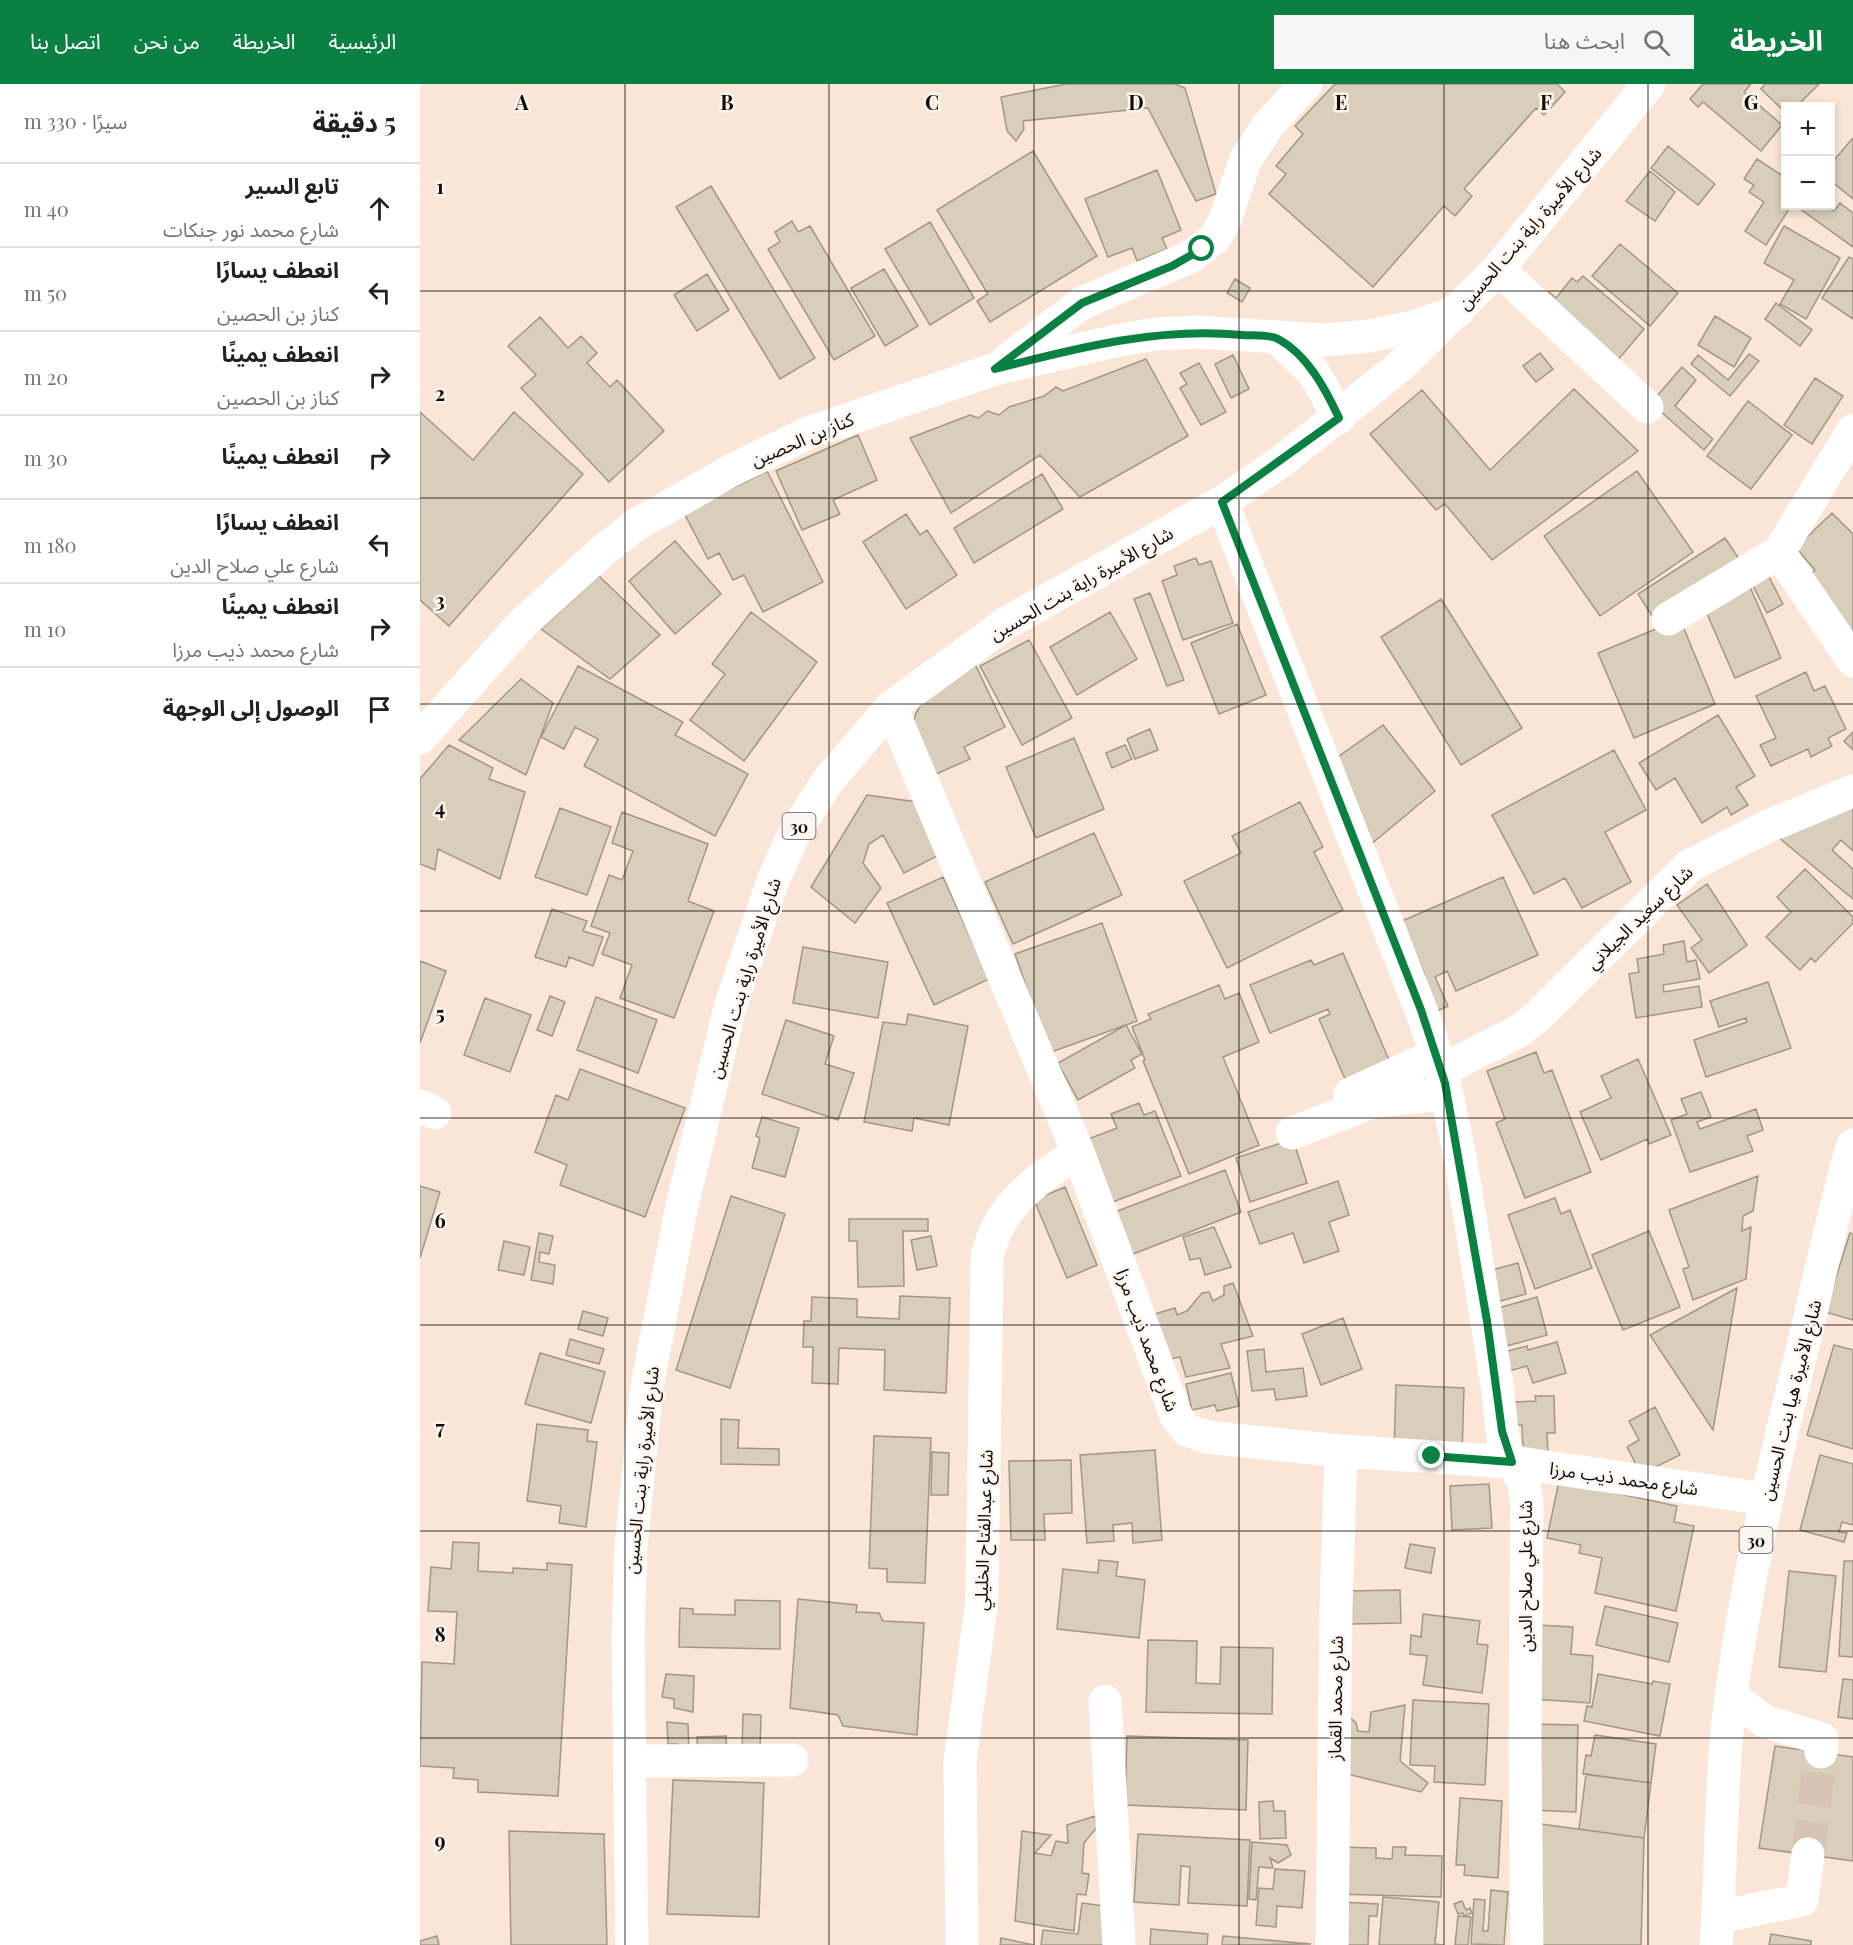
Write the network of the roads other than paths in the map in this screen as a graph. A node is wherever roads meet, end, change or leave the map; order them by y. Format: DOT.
graph roads {
  1 [pos="1306,84"];
  2 [pos="1649,84"];
  3 [pos="1498,269"];
  4 [pos="1458,311"];
  5 [pos="1277,338"];
  6 [pos="995,369"];
  7 [pos="1647,407"];
  8 [pos="1339,418"];
  9 [pos="1853,430"];
  10 [pos="1222,502"];
  11 [pos="1779,552"];
  12 [pos="1668,619"];
  13 [pos="1853,661"];
  14 [pos="891,707"];
  15 [pos="420,738"];
  16 [pos="1853,791"];
  17 [pos="1442,1073"];
  18 [pos="1337,1100"];
  19 [pos="1292,1133"];
  20 [pos="1853,1145"];
  21 [pos="1078,1152"];
  22 [pos="1341,1451"];
  23 [pos="1512,1462"];
  24 [pos="1766,1499"];
  25 [pos="1731,1696"];
  26 [pos="1105,1701"];
  27 [pos="1821,1752"];
  28 [pos="792,1760"];
  29 [pos="630,1761"];
  30 [pos="1808,1854"];
  31 [pos="1717,1931"];
  32 [pos="632,1945"];
  33 [pos="962,1945"];
  34 [pos="1119,1945"];
  35 [pos="1332,1945"];
  36 [pos="1527,1945"];
  1 -- 6 [label="street"];
  2 -- 3 [label="street, شارع الأميرة راية بنت الحسين / 30"];
  3 -- 4 [label="street, شارع الأميرة راية بنت الحسين / 30"];
  3 -- 7 [label="street"];
  4 -- 5 [label="street, كناز بن الحصين"];
  4 -- 8 [label="street, شارع الأميرة راية بنت الحسين / 30"];
  5 -- 6 [label="street, كناز بن الحصين"];
  5 -- 8 [label="street"];
  6 -- 15 [label="street, كناز بن الحصين"];
  8 -- 10 [label="street, شارع الأميرة راية بنت الحسين / 30"];
  9 -- 11 [label="street"];
  10 -- 14 [label="street, شارع الأميرة راية بنت الحسين / 30"];
  10 -- 17 [label="street, شارع علي صلاح الدين"];
  11 -- 12 [label="street"];
  11 -- 13 [label="street"];
  14 -- 21 [label="street, شارع محمد ذيب مرزا"];
  14 -- 29 [label="street, شارع الأميرة راية بنت الحسين / 30"];
  16 -- 17 [label="street, شارع سعيد الجيلاني"];
  17 -- 18 [label="street, شارع سعيد الجيلاني"];
  17 -- 19 [label="street"];
  17 -- 23 [label="street, شارع علي صلاح الدين"];
  20 -- 24 [label="street, شارع الأميرة هيا بنت الحسين / 30"];
  21 -- 22 [label="street, شارع محمد ذيب مرزا"];
  21 -- 33 [label="street, شارع عبدالفتاح الخليلي"];
  22 -- 23 [label="street, شارع محمد ذيب مرزا"];
  22 -- 35 [label="street, شارع محمد القماز"];
  23 -- 24 [label="street, شارع محمد ذيب مرزا"];
  23 -- 36 [label="street, شارع علي صلاح الدين"];
  24 -- 25 [label="street, شارع الأميرة هيا بنت الحسين / 30"];
  25 -- 27 [label="street"];
  25 -- 31 [label="street, شارع الأميرة هيا بنت الحسين / 30"];
  26 -- 34 [label="street"];
  28 -- 29 [label="street"];
  29 -- 32 [label="street, شارع الأميرة راية بنت الحسين / 30"];
  30 -- 31 [label="street"];
}
